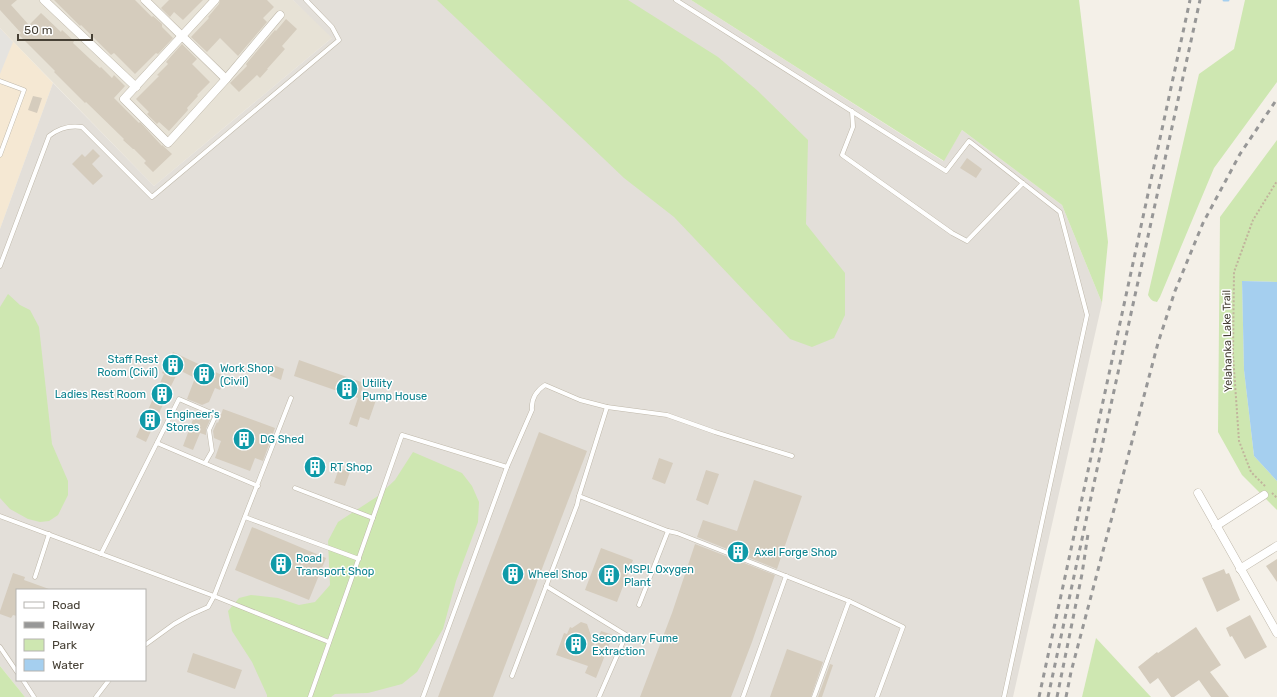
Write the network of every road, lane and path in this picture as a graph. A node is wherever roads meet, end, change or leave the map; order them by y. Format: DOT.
graph roads {
  1 [pos="44,0"];
  2 [pos="145,0"];
  3 [pos="215,0"];
  4 [pos="306,0"];
  5 [pos="676,0"];
  6 [pos="280,16"];
  7 [pos="182,36"];
  8 [pos="226,79"];
  9 [pos="0,81"];
  10 [pos="136,87"];
  11 [pos="852,111"];
  12 [pos="0,155"];
  13 [pos="1277,181"];
  14 [pos="1023,183"];
  15 [pos="0,266"];
  16 [pos="291,398"];
  17 [pos="607,407"];
  18 [pos="157,443"];
  19 [pos="792,456"];
  20 [pos="205,463"];
  21 [pos="507,467"];
  22 [pos="258,486"];
  23 [pos="295,488"];
  24 [pos="1267,492"];
  25 [pos="1198,493"];
  26 [pos="579,496"];
  27 [pos="1277,498"];
  28 [pos="0,516"];
  29 [pos="246,517"];
  30 [pos="373,518"];
  31 [pos="1216,526"];
  32 [pos="668,531"];
  33 [pos="49,534"];
  34 [pos="1277,546"];
  35 [pos="101,554"];
  36 [pos="359,559"];
  37 [pos="1240,569"];
  38 [pos="786,576"];
  39 [pos="35,577"];
  40 [pos="546,586"];
  41 [pos="214,596"];
  42 [pos="849,601"];
  43 [pos="639,605"];
  44 [pos="1276,628"];
  45 [pos="329,642"];
  46 [pos="146,644"];
  47 [pos="0,646"];
  48 [pos="16,670"];
  49 [pos="512,676"];
  50 [pos="24,681"];
  51 [pos="108,681"];
  52 [pos="34,697"];
  53 [pos="96,697"];
  54 [pos="310,697"];
  55 [pos="423,697"];
  56 [pos="599,697"];
  57 [pos="743,697"];
  58 [pos="814,697"];
  59 [pos="877,697"];
  60 [pos="1004,697"];
  1 -- 10 [label="street"];
  2 -- 7 [label="street"];
  3 -- 7 [label="street"];
  4 -- 15 [label="lane"];
  5 -- 11 [label="lane"];
  6 -- 8 [label="street"];
  7 -- 8 [label="street"];
  7 -- 10 [label="street"];
  8 -- 10 [label="street"];
  9 -- 12 [label="lane"];
  11 -- 14 [label="lane"];
  11 -- 14 [label="lane"];
  13 -- 24 [label="path, Yelahanka Lake Trail"];
  14 -- 60 [label="lane"];
  16 -- 22 [label="lane"];
  17 -- 19 [label="lane"];
  17 -- 21 [label="lane"];
  17 -- 26 [label="lane"];
  18 -- 20 [label="lane"];
  18 -- 20 [label="lane"];
  18 -- 35 [label="lane"];
  20 -- 22 [label="lane"];
  21 -- 30 [label="lane"];
  21 -- 55 [label="lane"];
  22 -- 29 [label="lane"];
  23 -- 30 [label="lane"];
  24 -- 27 [label="path, Yelahanka Lake Trail"];
  24 -- 31 [label="street"];
  25 -- 31 [label="street"];
  26 -- 32 [label="lane"];
  26 -- 40 [label="lane"];
  28 -- 33 [label="lane"];
  29 -- 36 [label="lane"];
  29 -- 41 [label="lane"];
  30 -- 36 [label="lane"];
  31 -- 37 [label="street"];
  32 -- 38 [label="lane"];
  32 -- 43 [label="lane"];
  33 -- 35 [label="lane"];
  33 -- 39 [label="lane"];
  34 -- 37 [label="street"];
  35 -- 41 [label="lane"];
  36 -- 45 [label="lane"];
  37 -- 44 [label="street"];
  38 -- 42 [label="lane"];
  38 -- 57 [label="lane"];
  40 -- 49 [label="lane"];
  40 -- 56 [label="lane"];
  41 -- 45 [label="lane"];
  41 -- 46 [label="lane"];
  42 -- 58 [label="lane"];
  42 -- 59 [label="lane"];
  45 -- 54 [label="lane"];
  47 -- 48 [label="lane"];
  50 -- 52 [label="lane"];
  51 -- 53 [label="lane"];
}
